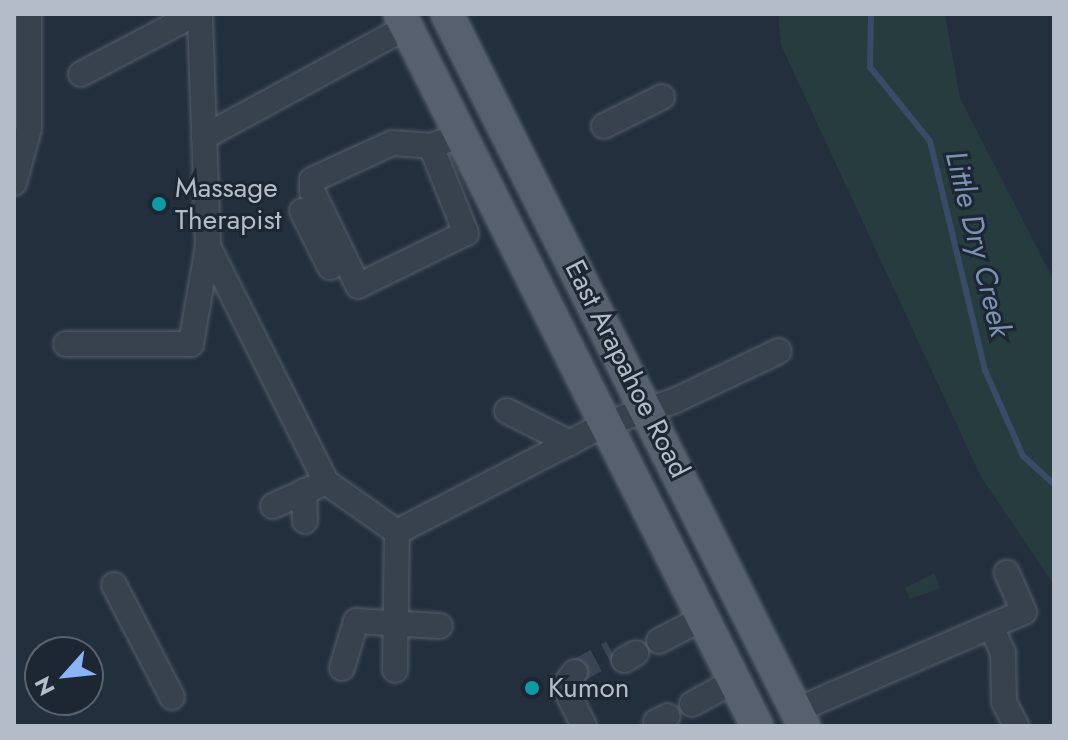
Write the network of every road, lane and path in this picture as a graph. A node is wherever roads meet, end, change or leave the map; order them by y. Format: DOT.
graph roads {
  1 [pos="29,14"];
  2 [pos="197,14"];
  3 [pos="447,14"];
  4 [pos="403,21"];
  5 [pos="81,74"];
  6 [pos="662,97"];
  7 [pos="604,126"];
  8 [pos="461,135"];
  9 [pos="204,137"];
  10 [pos="431,146"];
  11 [pos="14,183"];
  12 [pos="302,211"];
  13 [pos="208,246"];
  14 [pos="333,273"];
  15 [pos="66,344"];
  16 [pos="779,351"];
  17 [pos="648,408"];
  18 [pos="507,411"];
  19 [pos="605,424"];
  20 [pos="570,443"];
  21 [pos="315,486"];
  22 [pos="273,506"];
  23 [pos="305,521"];
  24 [pos="397,532"];
  25 [pos="1007,573"];
  26 [pos="114,585"];
  27 [pos="703,618"];
  28 [pos="397,621"];
  29 [pos="440,626"];
  30 [pos="991,626"];
  31 [pos="659,641"];
  32 [pos="764,645"];
  33 [pos="342,668"];
  34 [pos="395,670"];
  35 [pos="575,672"];
  36 [pos="734,681"];
  37 [pos="172,697"];
  38 [pos="692,704"];
  39 [pos="800,718"];
  40 [pos="584,726"];
  41 [pos="757,726"];
  42 [pos="1016,726"];
  1 -- 11 [label="street"];
  2 -- 5 [label="street"];
  2 -- 9 [label="street"];
  3 -- 17 [label="main road, East Arapahoe Road"];
  4 -- 8 [label="main road, East Arapahoe Road"];
  4 -- 9 [label="street"];
  6 -- 7 [label="street"];
  8 -- 10 [label="street"];
  8 -- 19 [label="main road, East Arapahoe Road"];
  9 -- 13 [label="street"];
  10 -- 10 [label="street"];
  12 -- 14 [label="street"];
  13 -- 15 [label="street"];
  13 -- 21 [label="street"];
  16 -- 17 [label="street"];
  17 -- 19 [label="street"];
  17 -- 32 [label="main road, East Arapahoe Road"];
  18 -- 20 [label="street"];
  19 -- 20 [label="street"];
  19 -- 27 [label="main road, East Arapahoe Road"];
  19 -- 32 [label="main road"];
  20 -- 24 [label="street"];
  21 -- 22 [label="street"];
  21 -- 23 [label="street"];
  21 -- 24 [label="street"];
  24 -- 28 [label="street"];
  25 -- 30 [label="street"];
  26 -- 37 [label="street"];
  27 -- 31 [label="street"];
  27 -- 36 [label="main road, East Arapahoe Road"];
  28 -- 29 [label="street"];
  28 -- 33 [label="street"];
  28 -- 34 [label="street"];
  30 -- 39 [label="street"];
  30 -- 42 [label="street"];
  32 -- 39 [label="main road, East Arapahoe Road"];
  35 -- 40 [label="street"];
  36 -- 38 [label="street"];
  36 -- 41 [label="main road, East Arapahoe Road"];
}
